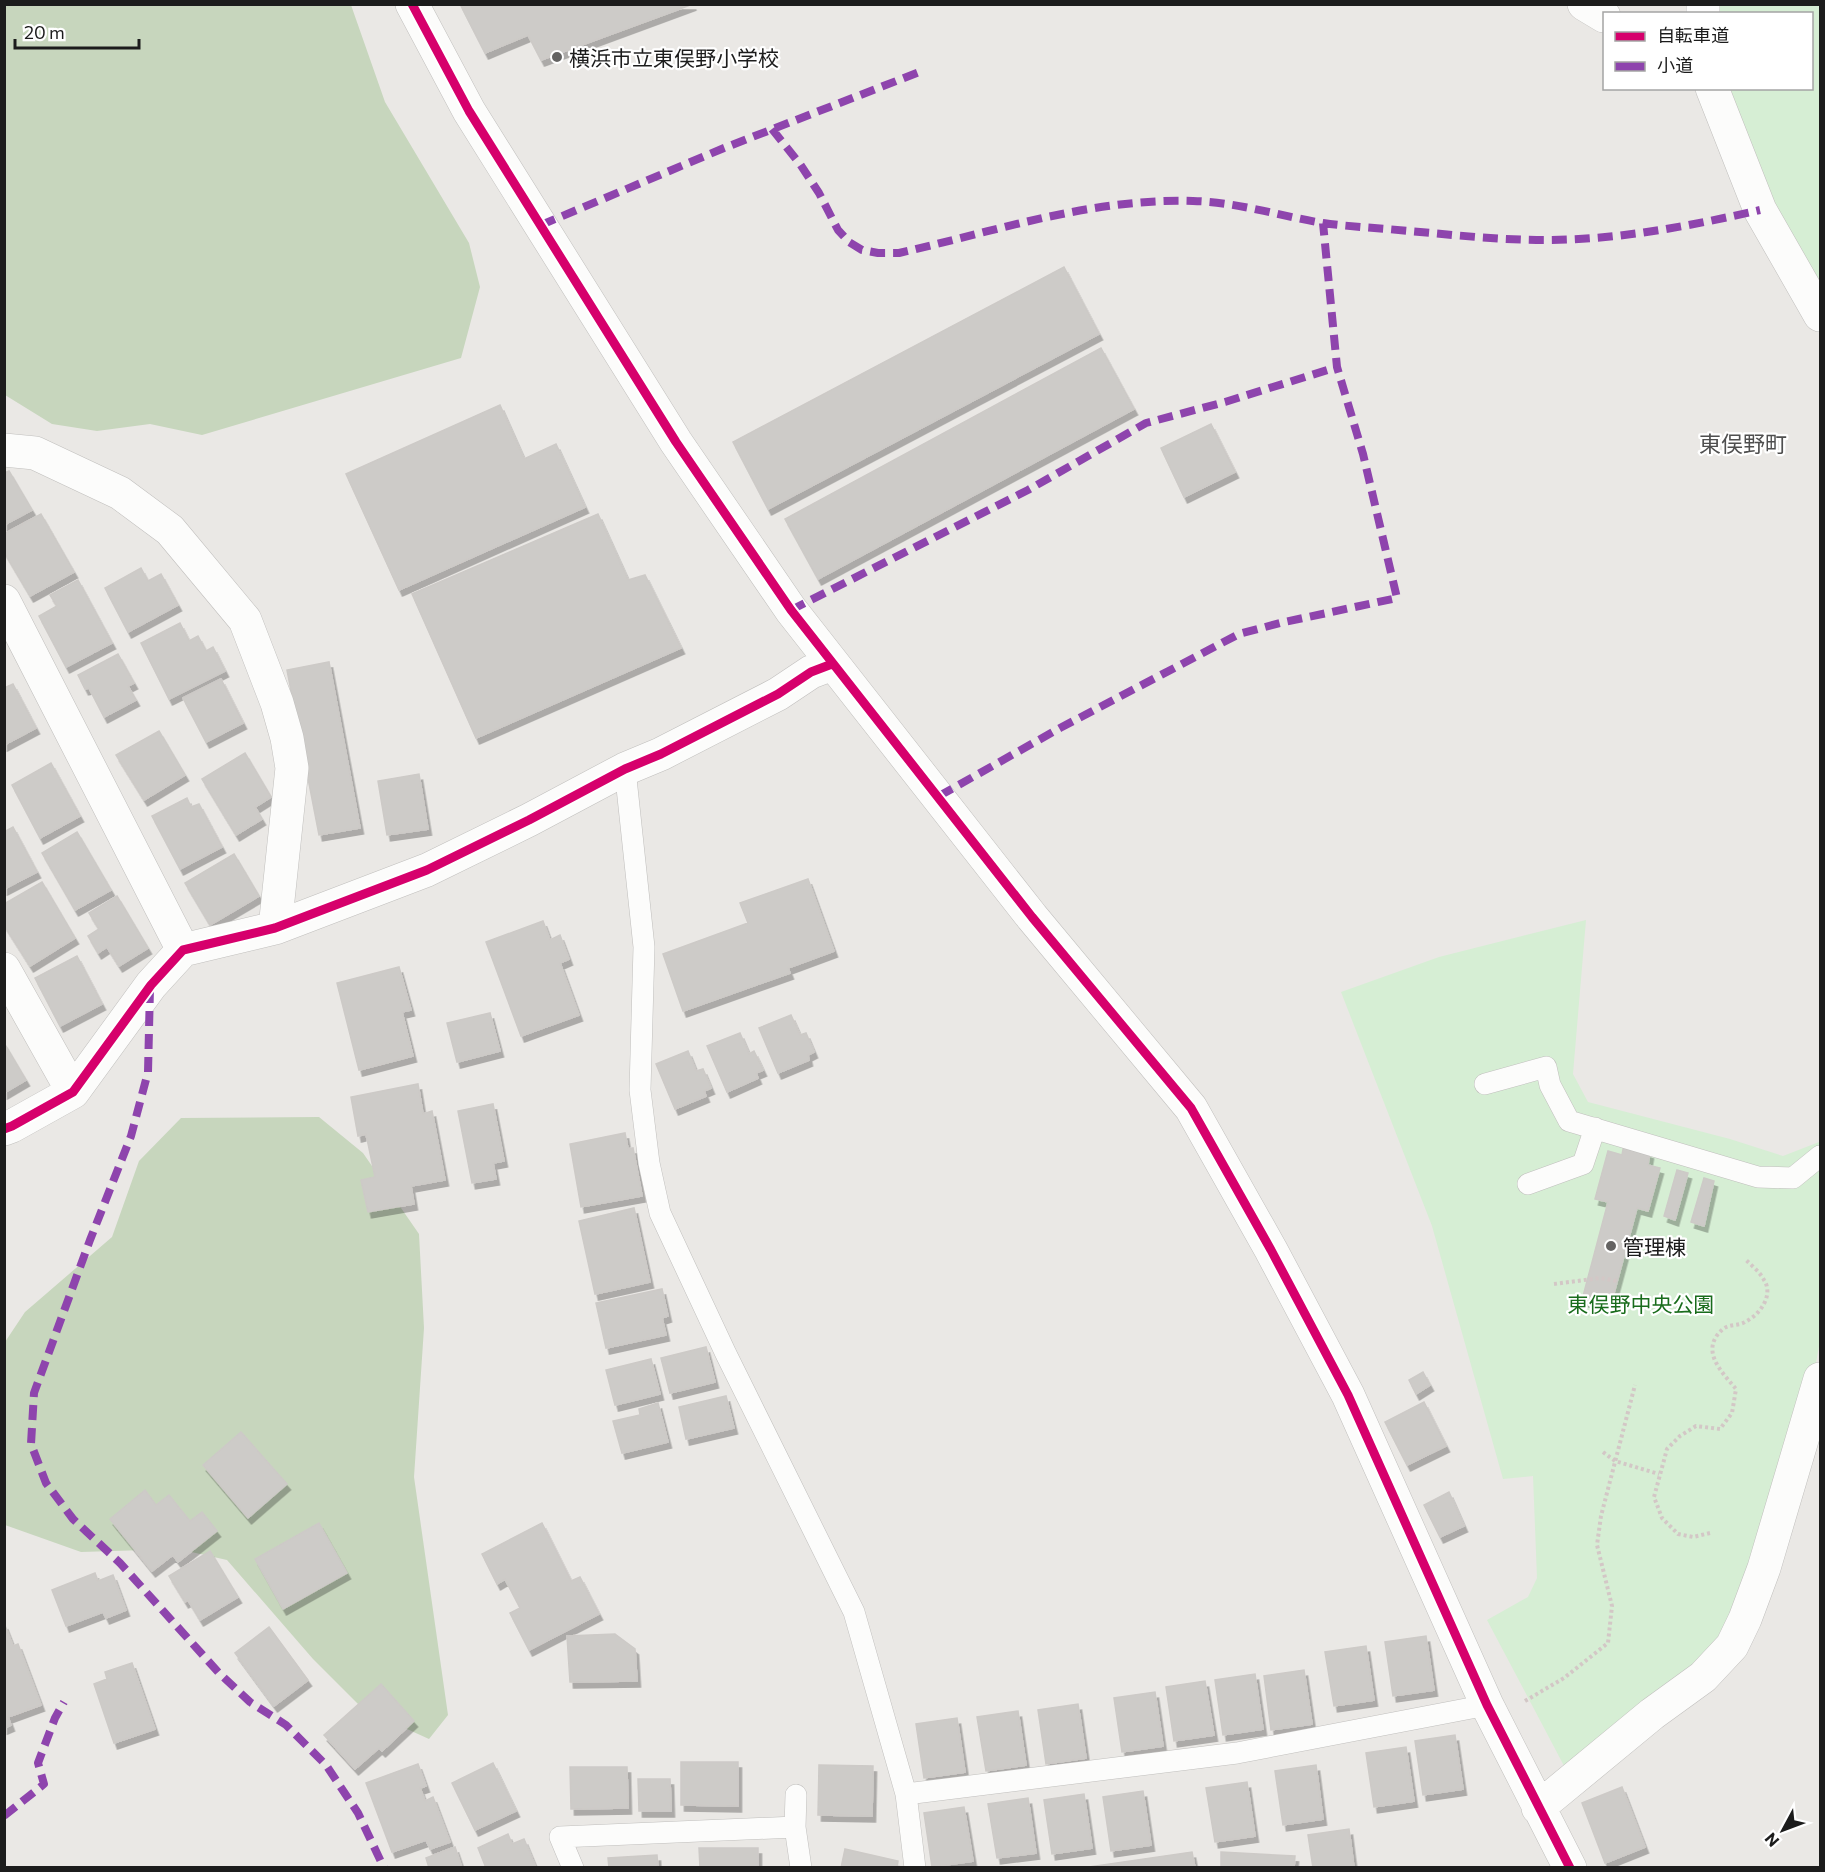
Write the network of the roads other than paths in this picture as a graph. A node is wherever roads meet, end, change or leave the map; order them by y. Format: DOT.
graph roads {
  1 [pos="412,4"];
  2 [pos="1584,4"];
  3 [pos="1603,15"];
  4 [pos="1713,90"];
  5 [pos="1821,315"];
  6 [pos="4,450"];
  7 [pos="4,601"];
  8 [pos="832,664"];
  9 [pos="625,769"];
  10 [pos="275,928"];
  11 [pos="183,950"];
  12 [pos="4,969"];
  13 [pos="1485,1084"];
  14 [pos="73,1092"];
  15 [pos="1596,1128"];
  16 [pos="4,1129"];
  17 [pos="1821,1156"];
  18 [pos="1528,1184"];
  19 [pos="1821,1379"];
  20 [pos="1490,1712"];
  21 [pos="906,1794"];
  22 [pos="796,1795"];
  23 [pos="1538,1808"];
  24 [pos="795,1827"];
  25 [pos="573,1868"];
  26 [pos="801,1868"];
  27 [pos="915,1868"];
  28 [pos="1570,1868"];
  1 -- 8 [label="street"];
  2 -- 3 [label="street"];
  4 -- 5 [label="street"];
  6 -- 10 [label="street"];
  7 -- 11 [label="street"];
  8 -- 9 [label="street"];
  8 -- 20 [label="street"];
  9 -- 10 [label="street"];
  9 -- 21 [label="lane"];
  10 -- 11 [label="street"];
  11 -- 14 [label="street"];
  12 -- 14 [label="street"];
  13 -- 15 [label="lane"];
  14 -- 16 [label="street"];
  15 -- 17 [label="lane"];
  15 -- 18 [label="lane"];
  19 -- 23 [label="street"];
  20 -- 21 [label="lane"];
  20 -- 23 [label="street"];
  21 -- 27 [label="lane"];
  22 -- 24 [label="lane"];
  23 -- 28 [label="street"];
  24 -- 25 [label="lane"];
  24 -- 26 [label="lane"];
}
